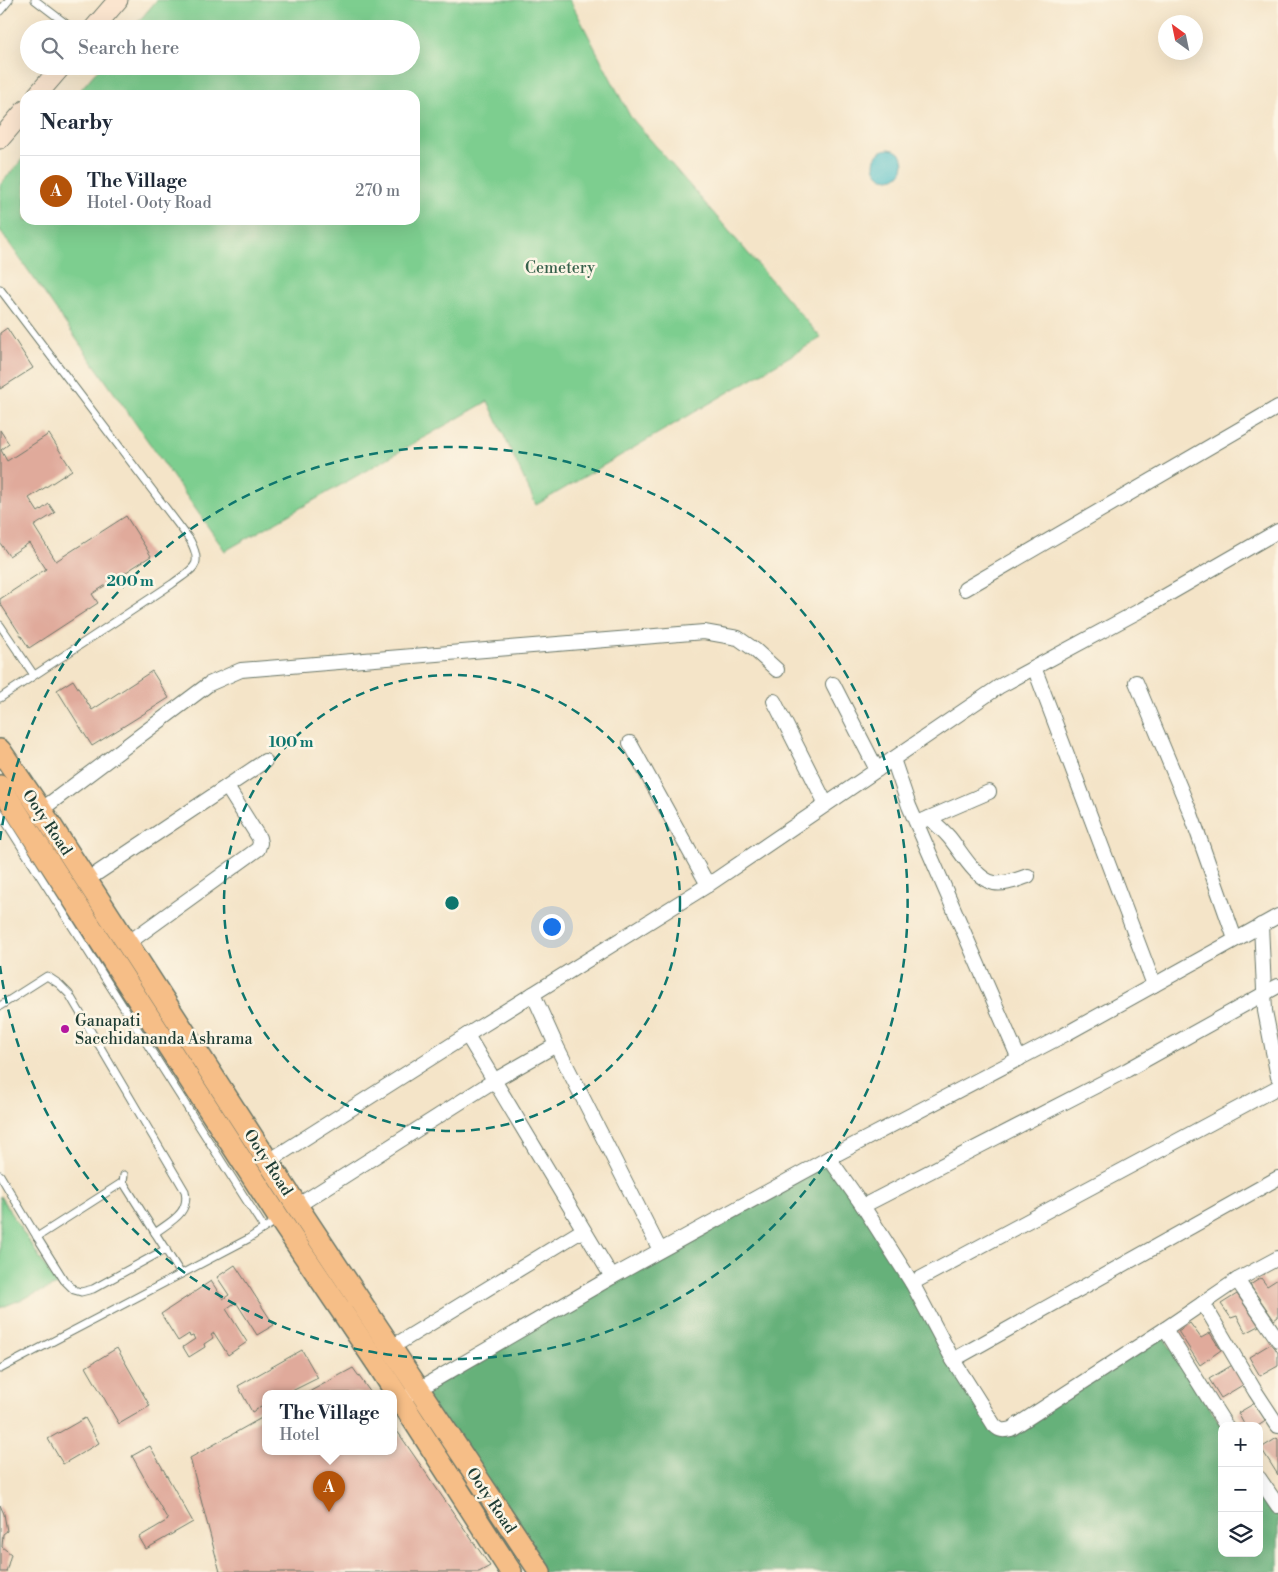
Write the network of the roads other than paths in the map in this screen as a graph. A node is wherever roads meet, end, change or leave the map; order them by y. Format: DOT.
graph roads {
  1 [pos="9,0"];
  2 [pos="35,0"];
  3 [pos="118,0"];
  4 [pos="0,11"];
  5 [pos="61,20"];
  6 [pos="101,20"];
  7 [pos="54,75"];
  8 [pos="41,90"];
  9 [pos="20,116"];
  10 [pos="0,139"];
  11 [pos="0,289"];
  12 [pos="1278,407"];
  13 [pos="1278,531"];
  14 [pos="965,589"];
  15 [pos="0,625"];
  16 [pos="1034,668"];
  17 [pos="777,670"];
  18 [pos="34,676"];
  19 [pos="1136,682"];
  20 [pos="833,684"];
  21 [pos="0,698"];
  22 [pos="774,701"];
  23 [pos="630,743"];
  24 [pos="0,750"];
  25 [pos="893,759"];
  26 [pos="265,761"];
  27 [pos="877,770"];
  28 [pos="227,787"];
  29 [pos="989,792"];
  30 [pos="3,802"];
  31 [pos="826,804"];
  32 [pos="41,810"];
  33 [pos="923,820"];
  34 [pos="1028,876"];
  35 [pos="87,880"];
  36 [pos="708,885"];
  37 [pos="1278,916"];
  38 [pos="1261,925"];
  39 [pos="1235,939"];
  40 [pos="128,943"];
  41 [pos="1154,985"];
  42 [pos="1278,986"];
  43 [pos="1265,993"];
  44 [pos="533,994"];
  45 [pos="0,1006"];
  46 [pos="467,1035"];
  47 [pos="556,1045"];
  48 [pos="1019,1059"];
  49 [pos="1278,1077"];
  50 [pos="495,1080"];
  51 [pos="1278,1088"];
  52 [pos="829,1158"];
  53 [pos="268,1161"];
  54 [pos="0,1175"];
  55 [pos="1278,1178"];
  56 [pos="298,1206"];
  57 [pos="863,1206"];
  58 [pos="272,1223"];
  59 [pos="583,1230"];
  60 [pos="155,1233"];
  61 [pos="36,1237"];
  62 [pos="166,1249"];
  63 [pos="660,1250"];
  64 [pos="1278,1258"];
  65 [pos="181,1274"];
  66 [pos="612,1276"];
  67 [pos="1237,1280"];
  68 [pos="912,1283"];
  69 [pos="1203,1302"];
  70 [pos="1165,1329"];
  71 [pos="1278,1340"];
  72 [pos="392,1347"];
  73 [pos="953,1360"];
  74 [pos="0,1369"];
  75 [pos="419,1389"];
  76 [pos="393,1390"];
  77 [pos="397,1395"];
  78 [pos="399,1398"];
  79 [pos="1223,1422"];
  80 [pos="1278,1426"];
  81 [pos="1263,1484"];
  82 [pos="1278,1506"];
  83 [pos="508,1571"];
  84 [pos="540,1572"];
  1 -- 4 [label="lane"];
  2 -- 5 [label="lane"];
  3 -- 6 [label="street"];
  7 -- 8 [label="street"];
  9 -- 10 [label="street"];
  11 -- 18 [label="lane"];
  12 -- 14 [label="street"];
  13 -- 16 [label="street"];
  15 -- 18 [label="lane"];
  16 -- 25 [label="street"];
  16 -- 41 [label="street"];
  17 -- 32 [label="street"];
  18 -- 21 [label="lane"];
  19 -- 39 [label="street"];
  20 -- 27 [label="street"];
  22 -- 31 [label="street"];
  23 -- 36 [label="street"];
  24 -- 32 [label="main road, Ooty Road"];
  25 -- 27 [label="street"];
  25 -- 33 [label="street"];
  26 -- 28 [label="street"];
  27 -- 31 [label="street"];
  28 -- 35 [label="street"];
  28 -- 40 [label="street"];
  29 -- 33 [label="street"];
  30 -- 58 [label="main road, Ooty Road"];
  31 -- 36 [label="street"];
  32 -- 35 [label="main road, Ooty Road"];
  33 -- 34 [label="street"];
  33 -- 48 [label="street"];
  35 -- 40 [label="main road, Ooty Road"];
  36 -- 44 [label="street"];
  37 -- 38 [label="street"];
  38 -- 39 [label="street"];
  38 -- 43 [label="street"];
  39 -- 41 [label="street"];
  40 -- 53 [label="main road, Ooty Road"];
  41 -- 48 [label="street"];
  42 -- 43 [label="street"];
  43 -- 49 [label="street"];
  43 -- 57 [label="street"];
  44 -- 46 [label="street"];
  44 -- 47 [label="street"];
  45 -- 60 [label="lane"];
  46 -- 50 [label="street"];
  46 -- 53 [label="street"];
  47 -- 50 [label="street"];
  47 -- 63 [label="street"];
  48 -- 52 [label="street"];
  50 -- 56 [label="street"];
  50 -- 59 [label="street"];
  51 -- 68 [label="street"];
  52 -- 57 [label="street"];
  52 -- 63 [label="street"];
  53 -- 56 [label="main road, Ooty Road"];
  54 -- 61 [label="lane"];
  55 -- 73 [label="street"];
  56 -- 72 [label="main road, Ooty Road"];
  57 -- 68 [label="street"];
  58 -- 65 [label="lane"];
  58 -- 76 [label="main road, Ooty Road"];
  59 -- 66 [label="street"];
  59 -- 72 [label="street"];
  60 -- 61 [label="lane"];
  60 -- 62 [label="lane"];
  61 -- 62 [label="lane"];
  62 -- 65 [label="lane"];
  63 -- 66 [label="street"];
  64 -- 67 [label="street"];
  65 -- 74 [label="lane"];
  66 -- 75 [label="street"];
  67 -- 69 [label="street"];
  67 -- 71 [label="street"];
  68 -- 73 [label="street"];
  69 -- 70 [label="street"];
  69 -- 80 [label="street"];
  70 -- 73 [label="street"];
  70 -- 79 [label="street"];
  72 -- 75 [label="main road, Ooty Road"];
  75 -- 78 [label="street"];
  75 -- 84 [label="main road, Ooty Road"];
  77 -- 78 [label="main road, Ooty Road"];
  78 -- 83 [label="main road, Ooty Road"];
  81 -- 82 [label="street"];
}
